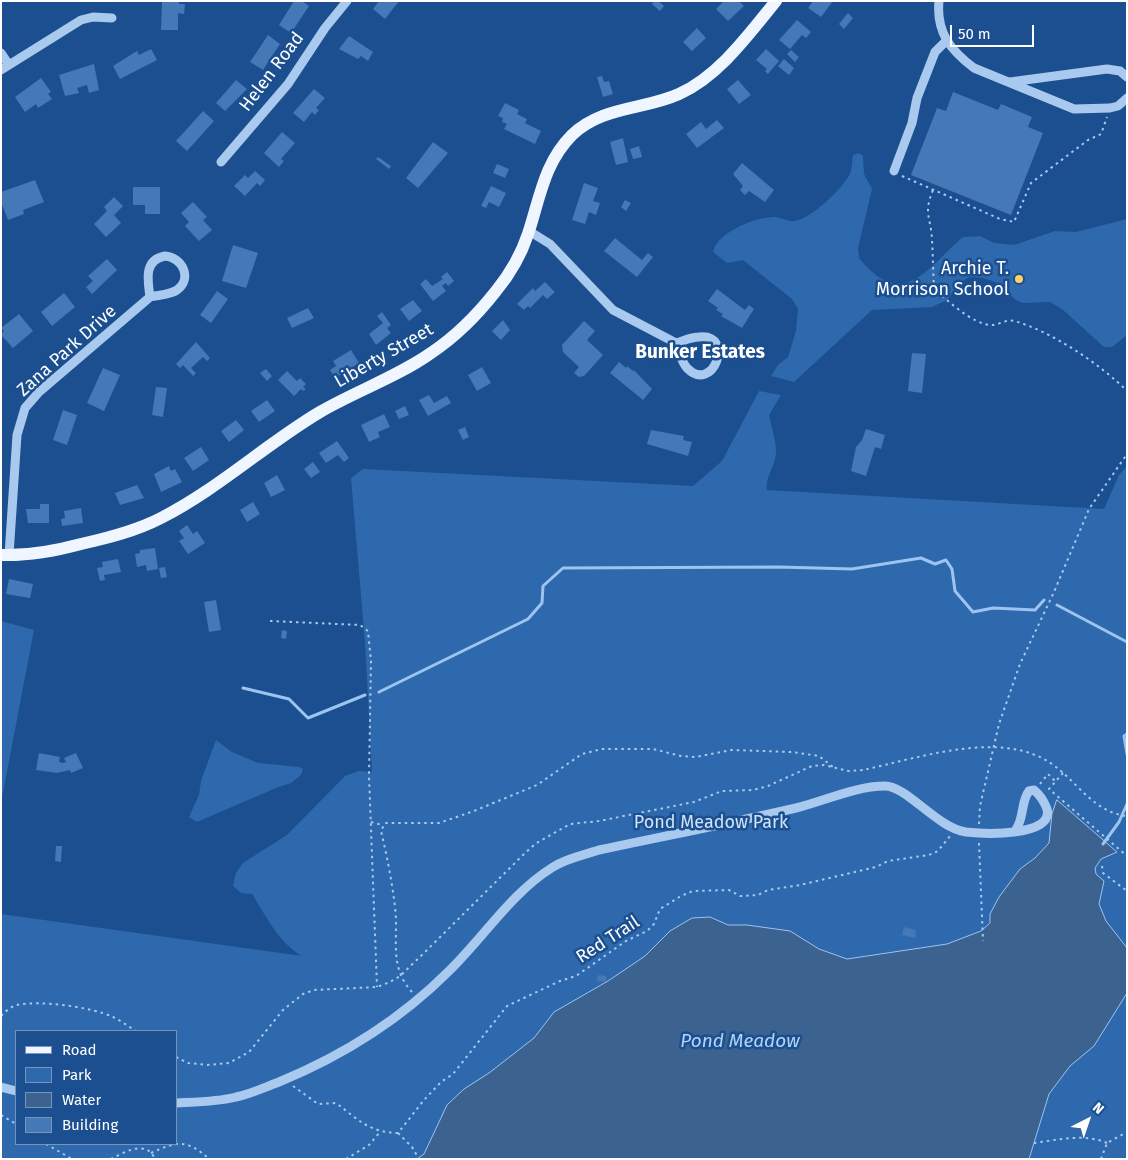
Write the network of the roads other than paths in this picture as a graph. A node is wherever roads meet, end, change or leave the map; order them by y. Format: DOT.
graph roads {
  1 [pos="347,1"];
  2 [pos="776,1"];
  3 [pos="939,1"];
  4 [pos="112,18"];
  5 [pos="946,41"];
  6 [pos="1,52"];
  7 [pos="5,68"];
  8 [pos="1127,77"];
  9 [pos="1010,82"];
  10 [pos="1127,98"];
  11 [pos="221,162"];
  12 [pos="894,171"];
  13 [pos="529,231"];
  14 [pos="150,297"];
  15 [pos="676,343"];
  16 [pos="5,555"];
  17 [pos="1016,831"];
  18 [pos="1,1087"];
  19 [pos="15,1091"];
  20 [pos="178,1103"];
  1 -- 11 [label="street, Helen Road"];
  2 -- 13 [label="main road, Liberty Street"];
  3 -- 5 [label="street"];
  4 -- 7 [label="street"];
  5 -- 9 [label="street"];
  5 -- 12 [label="street"];
  6 -- 7 [label="street"];
  8 -- 9 [label="street"];
  9 -- 10 [label="street"];
  13 -- 15 [label="street"];
  13 -- 16 [label="main road, Liberty Street"];
  14 -- 14 [label="street"];
  14 -- 16 [label="street, Zana Park Drive"];
  15 -- 15 [label="street"];
  17 -- 17 [label="street"];
  17 -- 20 [label="street"];
  18 -- 19 [label="street"];
}
